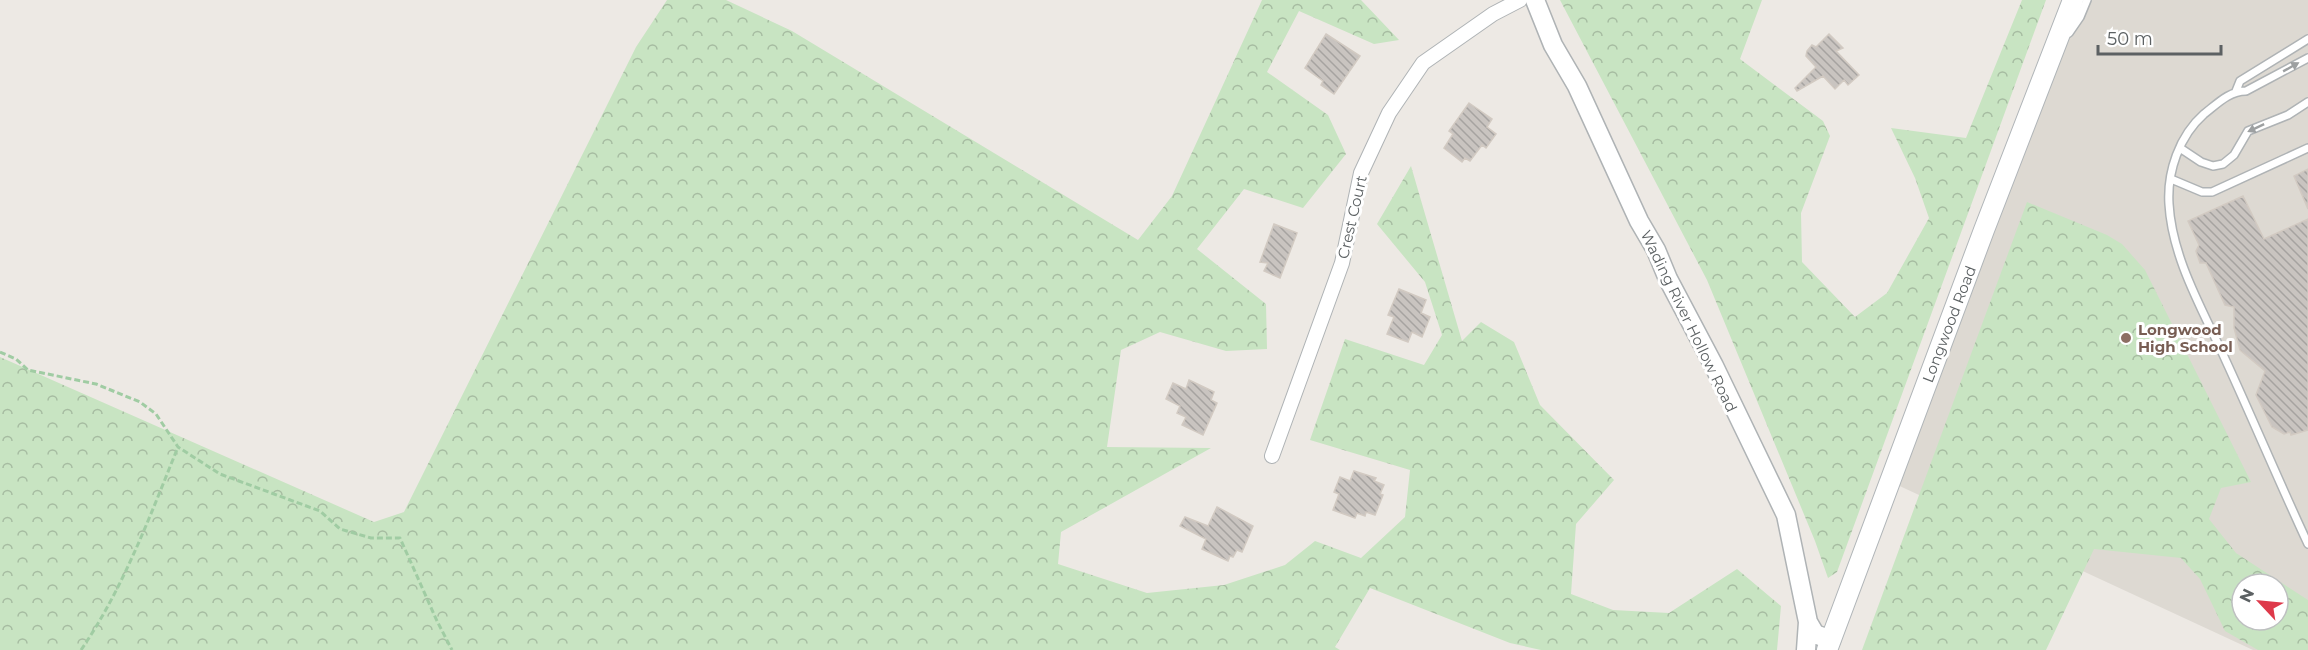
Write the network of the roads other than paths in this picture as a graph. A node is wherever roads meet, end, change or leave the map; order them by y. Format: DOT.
graph roads {
  1 [pos="1521,0"];
  2 [pos="1535,0"];
  3 [pos="2073,0"];
  4 [pos="2087,0"];
  5 [pos="2308,39"];
  6 [pos="2051,57"];
  7 [pos="2308,58"];
  8 [pos="2235,91"];
  9 [pos="2308,102"];
  10 [pos="2180,148"];
  11 [pos="2308,148"];
  12 [pos="2171,179"];
  13 [pos="1272,456"];
  14 [pos="2308,544"];
  15 [pos="1808,622"];
  16 [pos="1829,645"];
  17 [pos="1806,650"];
  1 -- 13 [label="street, Crest Court"];
  2 -- 15 [label="street, Wading River Hollow Road"];
  3 -- 6 [label="main road, Longwood Road"];
  4 -- 6 [label="lane"];
  5 -- 8 [label="lane"];
  6 -- 16 [label="main road, Longwood Road"];
  8 -- 7 [label="lane, one-way"];
  8 -- 10 [label="lane"];
  9 -- 10 [label="lane, one-way"];
  10 -- 12 [label="lane"];
  11 -- 12 [label="lane"];
  12 -- 14 [label="lane"];
  15 -- 16 [label="street"];
  15 -- 17 [label="street, Wading River Hollow Road"];
}
